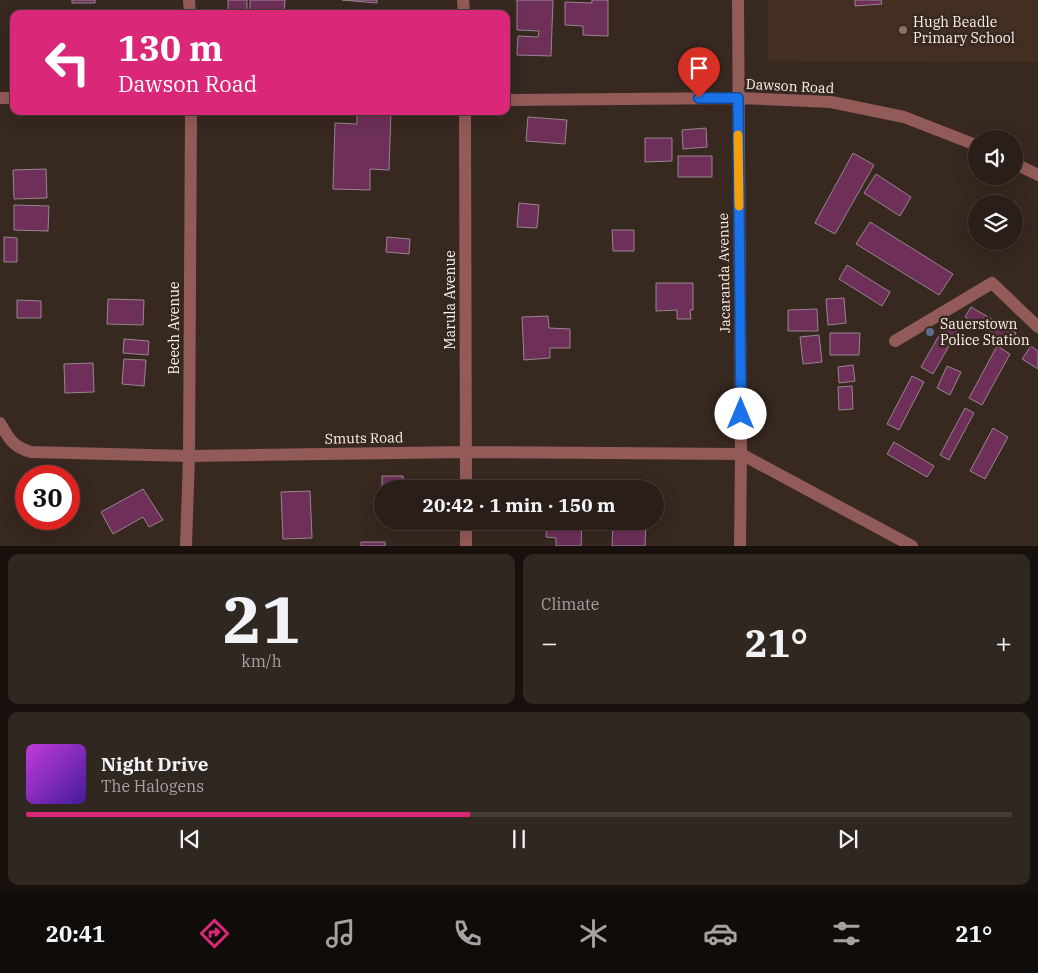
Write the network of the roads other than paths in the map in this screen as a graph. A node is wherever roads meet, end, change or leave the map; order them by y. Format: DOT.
graph roads {
  1 [pos="738,0"];
  2 [pos="738,98"];
  3 [pos="510,100"];
  4 [pos="191,115"];
  5 [pos="464,115"];
  6 [pos="968,142"];
  7 [pos="1023,168"];
  8 [pos="1038,175"];
  9 [pos="1038,327"];
  10 [pos="895,341"];
  11 [pos="0,423"];
  12 [pos="466,452"];
  13 [pos="741,454"];
  14 [pos="189,456"];
  15 [pos="466,480"];
  16 [pos="466,530"];
  17 [pos="186,546"];
  18 [pos="466,546"];
  19 [pos="740,546"];
  20 [pos="912,546"];
  1 -- 2 [label="street, Jacaranda Avenue"];
  2 -- 3 [label="street, Dawson Road"];
  2 -- 6 [label="street, Dawson Road"];
  2 -- 13 [label="street, Jacaranda Avenue"];
  4 -- 14 [label="street, Beech Avenue"];
  5 -- 12 [label="street, Marula Avenue"];
  7 -- 8 [label="street"];
  9 -- 10 [label="street"];
  11 -- 14 [label="street, Smuts Road"];
  12 -- 13 [label="street, Smuts Road"];
  12 -- 14 [label="street, Smuts Road"];
  12 -- 15 [label="street, Marula Avenue"];
  13 -- 19 [label="street, Jacaranda Avenue"];
  13 -- 20 [label="street"];
  14 -- 17 [label="street, Beech Avenue"];
  16 -- 18 [label="street"];
}
